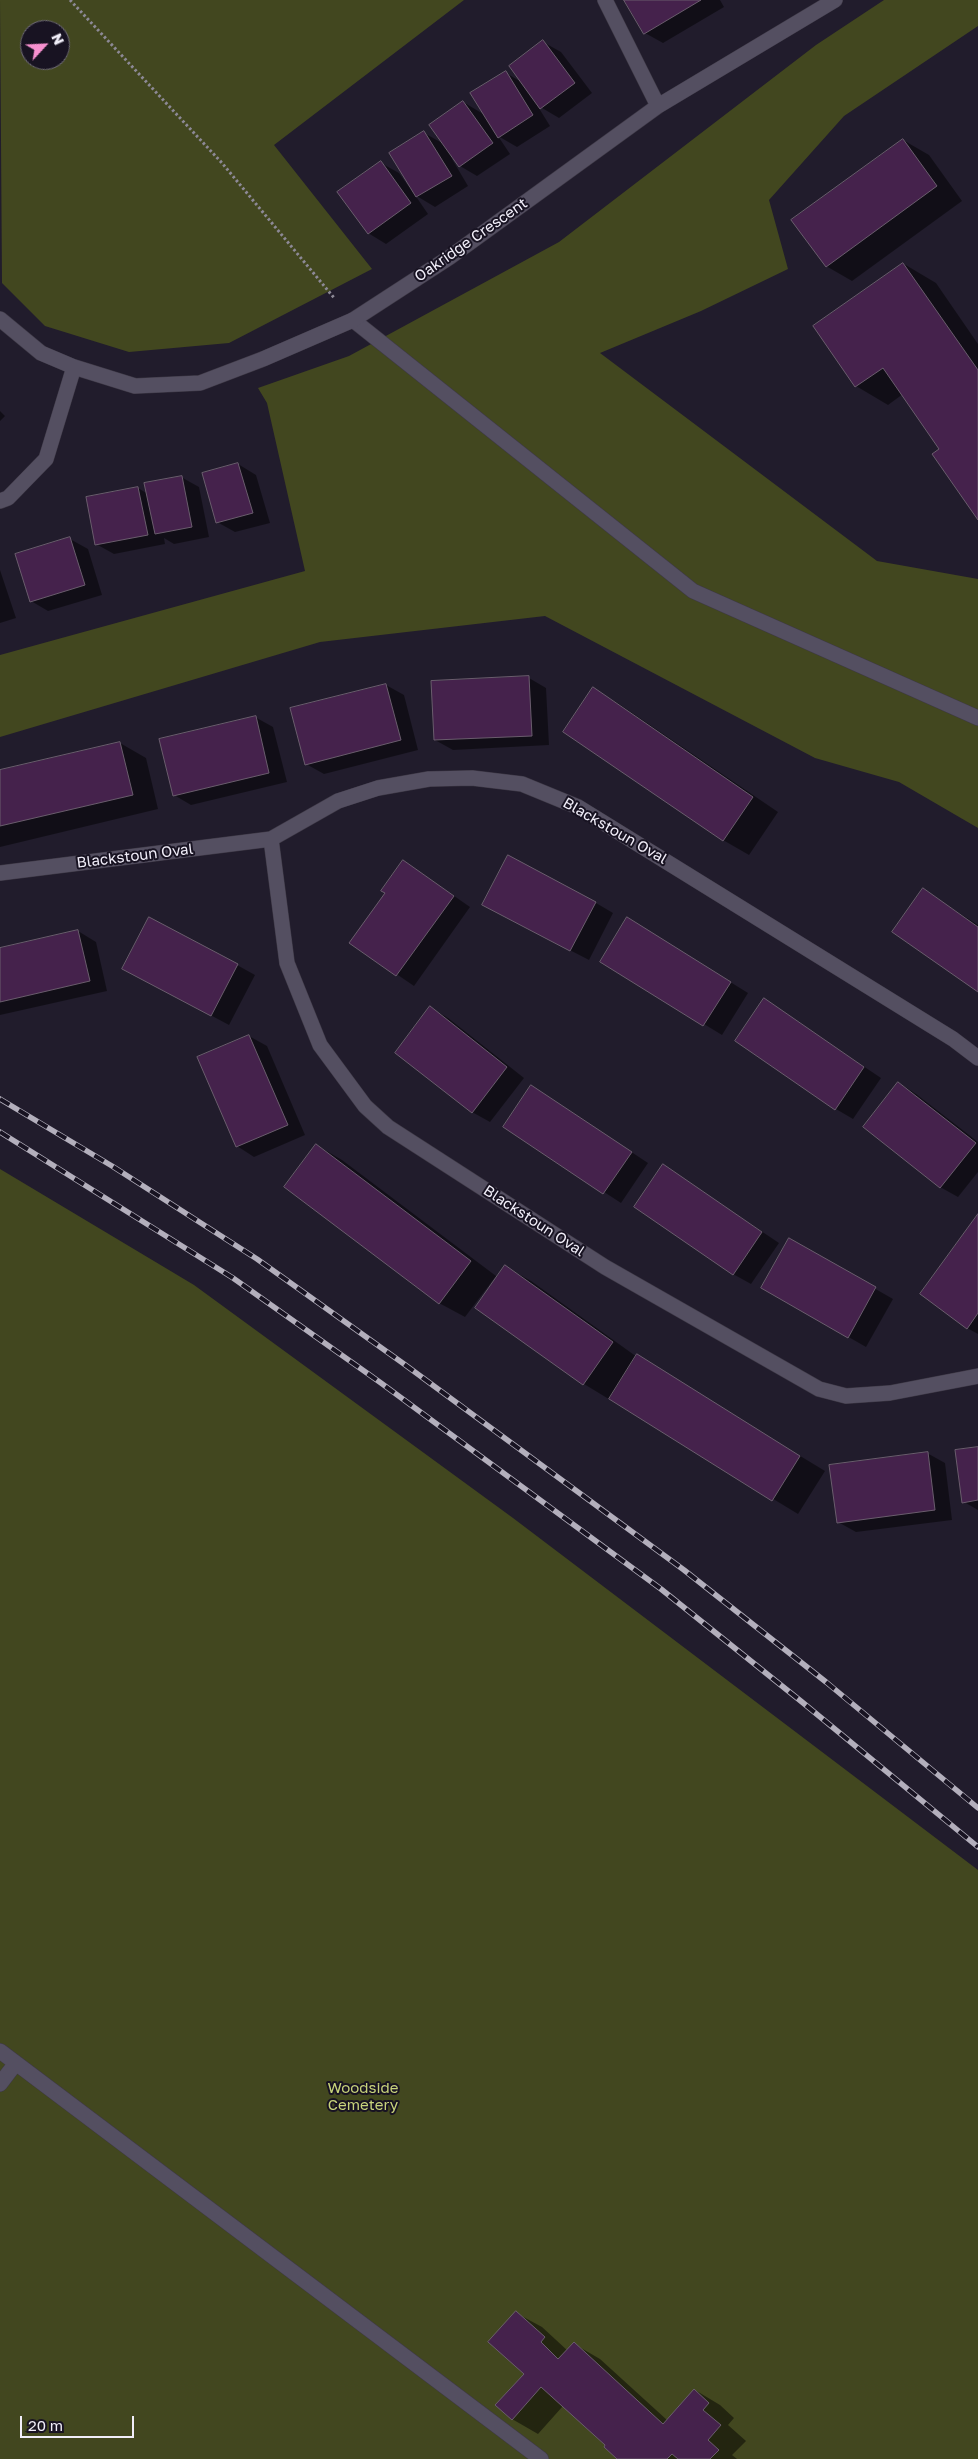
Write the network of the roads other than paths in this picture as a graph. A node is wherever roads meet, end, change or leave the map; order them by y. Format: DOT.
graph roads {
  1 [pos="604,0"];
  2 [pos="835,0"];
  3 [pos="658,106"];
  4 [pos="0,319"];
  5 [pos="353,320"];
  6 [pos="74,367"];
  7 [pos="0,501"];
  8 [pos="978,718"];
  9 [pos="270,839"];
  10 [pos="0,873"];
  11 [pos="978,1058"];
  12 [pos="978,1376"];
  13 [pos="0,2051"];
  14 [pos="16,2063"];
  15 [pos="0,2084"];
  16 [pos="541,2459"];
  1 -- 3 [label="street"];
  2 -- 3 [label="street, Oakridge Crescent"];
  3 -- 5 [label="street, Oakridge Crescent"];
  4 -- 6 [label="street, Oakridge Crescent"];
  5 -- 6 [label="street, Oakridge Crescent"];
  5 -- 8 [label="street"];
  6 -- 7 [label="street"];
  9 -- 10 [label="street, Blackstoun Oval"];
  9 -- 11 [label="street, Blackstoun Oval"];
  9 -- 12 [label="street, Blackstoun Oval"];
  13 -- 14 [label="street"];
  14 -- 15 [label="street"];
  14 -- 16 [label="street"];
}
